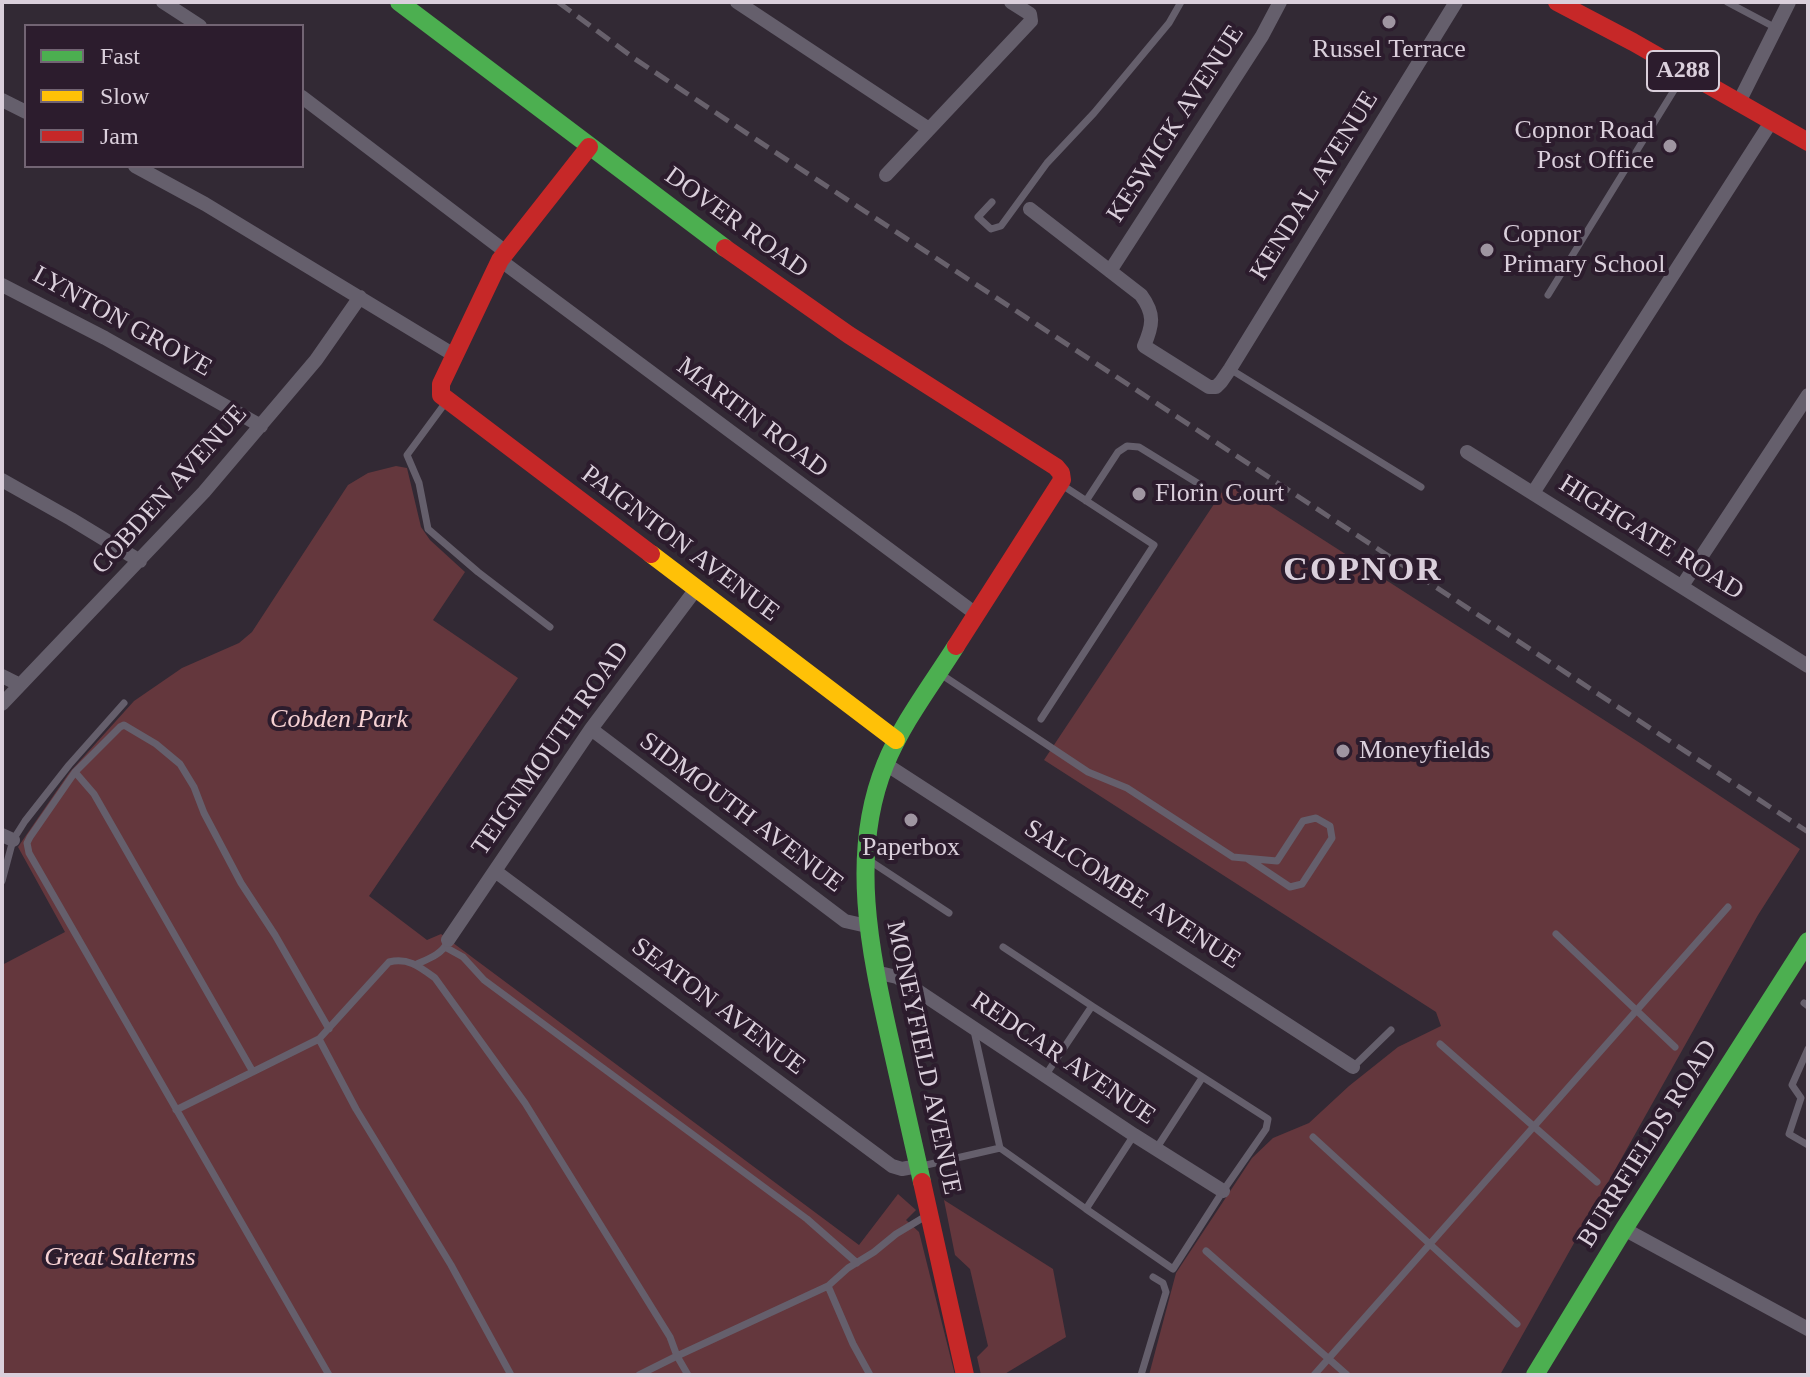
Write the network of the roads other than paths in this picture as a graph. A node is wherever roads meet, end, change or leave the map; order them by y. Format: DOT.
graph roads {
  1 [pos="163,2"];
  2 [pos="399,2"];
  3 [pos="737,2"];
  4 [pos="1011,2"];
  5 [pos="1181,2"];
  6 [pos="1280,2"];
  7 [pos="1456,2"];
  8 [pos="1557,2"];
  9 [pos="1727,2"];
  10 [pos="1789,2"];
  11 [pos="1584,8"];
  12 [pos="197,24"];
  13 [pos="1776,28"];
  14 [pos="1685,72"];
  15 [pos="304,99"];
  16 [pos="2,100"];
  17 [pos="1738,104"];
  18 [pos="24,111"];
  19 [pos="1771,122"];
  20 [pos="929,129"];
  21 [pos="1808,142"];
  22 [pos="589,147"];
  23 [pos="139,168"];
  24 [pos="886,175"];
  25 [pos="992,202"];
  26 [pos="1030,209"];
  27 [pos="503,256"];
  28 [pos="1110,271"];
  29 [pos="2,285"];
  30 [pos="1548,295"];
  31 [pos="360,297"];
  32 [pos="454,355"];
  33 [pos="1230,369"];
  34 [pos="444,392"];
  35 [pos="1808,395"];
  36 [pos="261,426"];
  37 [pos="1467,452"];
  38 [pos="1058,475"];
  39 [pos="2,480"];
  40 [pos="1199,484"];
  41 [pos="1421,487"];
  42 [pos="1533,493"];
  43 [pos="1086,501"];
  44 [pos="140,561"];
  45 [pos="1682,586"];
  46 [pos="696,589"];
  47 [pos="976,614"];
  48 [pos="550,627"];
  49 [pos="1808,666"];
  50 [pos="938,673"];
  51 [pos="2,676"];
  52 [pos="20,685"];
  53 [pos="124,703"];
  54 [pos="2,704"];
  55 [pos="1041,719"];
  56 [pos="591,729"];
  57 [pos="896,740"];
  58 [pos="884,763"];
  59 [pos="75,772"];
  60 [pos="8,837"];
  61 [pos="865,857"];
  62 [pos="1248,859"];
  63 [pos="495,871"];
  64 [pos="2,881"];
  65 [pos="1728,907"];
  66 [pos="949,913"];
  67 [pos="867,926"];
  68 [pos="1556,934"];
  69 [pos="1808,941"];
  70 [pos="447,943"];
  71 [pos="1003,947"];
  72 [pos="417,964"];
  73 [pos="875,972"];
  74 [pos="1092,1006"];
  75 [pos="1637,1011"];
  76 [pos="329,1029"];
  77 [pos="974,1029"];
  78 [pos="1391,1030"];
  79 [pos="319,1039"];
  80 [pos="1440,1044"];
  81 [pos="1675,1047"];
  82 [pos="1808,1049"];
  83 [pos="1353,1067"];
  84 [pos="253,1072"];
  85 [pos="1045,1076"];
  86 [pos="1202,1078"];
  87 [pos="176,1110"];
  88 [pos="1533,1127"];
  89 [pos="1134,1135"];
  90 [pos="1313,1137"];
  91 [pos="1808,1145"];
  92 [pos="1000,1148"];
  93 [pos="1156,1149"];
  94 [pos="918,1166"];
  95 [pos="1597,1182"];
  96 [pos="1223,1191"];
  97 [pos="1086,1209"];
  98 [pos="928,1215"];
  99 [pos="1624,1229"];
  100 [pos="1430,1244"];
  101 [pos="1206,1251"];
  102 [pos="857,1263"];
  103 [pos="1153,1277"];
  104 [pos="828,1286"];
  105 [pos="1517,1324"];
  106 [pos="1808,1329"];
  107 [pos="677,1356"];
  108 [pos="1329,1358"];
  109 [pos="329,1375"];
  110 [pos="511,1375"];
  111 [pos="639,1375"];
  112 [pos="688,1375"];
  113 [pos="870,1375"];
  114 [pos="965,1375"];
  115 [pos="1141,1375"];
  116 [pos="1314,1375"];
  117 [pos="1347,1375"];
  118 [pos="1535,1375"];
  1 -- 12 [label="street"];
  2 -- 22 [label="street, DOVER ROAD"];
  3 -- 20 [label="street"];
  4 -- 20 [label="street"];
  5 -- 25 [label="lane"];
  6 -- 28 [label="street, KESWICK AVENUE"];
  7 -- 33 [label="street, KENDAL AVENUE"];
  8 -- 11 [label="street, A288"];
  9 -- 13 [label="lane"];
  10 -- 13 [label="street"];
  11 -- 14 [label="street, A288"];
  13 -- 17 [label="street"];
  14 -- 17 [label="street, A288"];
  14 -- 30 [label="lane"];
  15 -- 27 [label="street, MARTIN ROAD"];
  16 -- 18 [label="street"];
  17 -- 19 [label="street, A288"];
  19 -- 21 [label="street, A288"];
  19 -- 42 [label="street"];
  20 -- 24 [label="street"];
  22 -- 27 [label="street"];
  22 -- 38 [label="street, DOVER ROAD"];
  23 -- 31 [label="street"];
  26 -- 28 [label="street"];
  27 -- 32 [label="street"];
  27 -- 47 [label="street, MARTIN ROAD"];
  28 -- 33 [label="street, KENDAL AVENUE"];
  29 -- 36 [label="street, LYNTON GROVE"];
  31 -- 32 [label="street"];
  31 -- 36 [label="street, COBDEN AVENUE"];
  32 -- 34 [label="street"];
  33 -- 41 [label="lane"];
  34 -- 46 [label="street, PAIGNTON AVENUE"];
  34 -- 48 [label="lane"];
  35 -- 45 [label="street"];
  36 -- 44 [label="street, COBDEN AVENUE"];
  37 -- 42 [label="street, HIGHGATE ROAD"];
  38 -- 43 [label="lane"];
  38 -- 47 [label="street, MONEYFIELD AVENUE"];
  39 -- 44 [label="street"];
  40 -- 43 [label="lane"];
  42 -- 45 [label="street, HIGHGATE ROAD"];
  43 -- 55 [label="lane"];
  44 -- 52 [label="street, COBDEN AVENUE"];
  45 -- 49 [label="street, HIGHGATE ROAD"];
  46 -- 56 [label="street, TEIGNMOUTH ROAD"];
  46 -- 57 [label="street, PAIGNTON AVENUE"];
  47 -- 50 [label="street, MONEYFIELD AVENUE"];
  50 -- 57 [label="street, MONEYFIELD AVENUE"];
  50 -- 62 [label="lane"];
  51 -- 52 [label="street"];
  52 -- 54 [label="street, COBDEN AVENUE"];
  53 -- 60 [label="lane"];
  56 -- 63 [label="street, TEIGNMOUTH ROAD"];
  56 -- 67 [label="street, SIDMOUTH AVENUE"];
  57 -- 58 [label="street, MONEYFIELD AVENUE"];
  58 -- 61 [label="street, MONEYFIELD AVENUE"];
  58 -- 83 [label="street, SALCOMBE AVENUE"];
  59 -- 76 [label="lane"];
  59 -- 84 [label="lane"];
  59 -- 87 [label="lane"];
  60 -- 64 [label="lane"];
  61 -- 66 [label="lane"];
  61 -- 67 [label="street, MONEYFIELD AVENUE"];
  62 -- 62 [label="lane"];
  63 -- 70 [label="street, TEIGNMOUTH ROAD"];
  63 -- 94 [label="street, SEATON AVENUE"];
  65 -- 75 [label="lane"];
  67 -- 73 [label="street, MONEYFIELD AVENUE"];
  68 -- 75 [label="lane"];
  69 -- 99 [label="street, BURRFIELDS ROAD"];
  70 -- 72 [label="lane"];
  70 -- 102 [label="lane"];
  71 -- 74 [label="lane"];
  72 -- 76 [label="lane"];
  72 -- 107 [label="lane"];
  73 -- 77 [label="street, REDCAR AVENUE"];
  73 -- 94 [label="street, MONEYFIELD AVENUE"];
  74 -- 85 [label="lane"];
  74 -- 86 [label="lane"];
  75 -- 81 [label="lane"];
  75 -- 88 [label="lane"];
  76 -- 79 [label="lane"];
  77 -- 85 [label="street, REDCAR AVENUE"];
  77 -- 92 [label="lane"];
  78 -- 83 [label="lane"];
  79 -- 84 [label="lane"];
  79 -- 110 [label="lane"];
  80 -- 88 [label="lane"];
  82 -- 91 [label="lane"];
  84 -- 87 [label="lane"];
  85 -- 89 [label="street, REDCAR AVENUE"];
  86 -- 93 [label="lane"];
  86 -- 96 [label="lane"];
  87 -- 109 [label="lane"];
  88 -- 95 [label="lane"];
  88 -- 100 [label="lane"];
  89 -- 93 [label="street, REDCAR AVENUE"];
  89 -- 97 [label="lane"];
  90 -- 100 [label="lane"];
  92 -- 94 [label="lane"];
  92 -- 97 [label="lane"];
  93 -- 96 [label="street, REDCAR AVENUE"];
  94 -- 98 [label="street, MONEYFIELD AVENUE"];
  96 -- 97 [label="lane"];
  98 -- 102 [label="lane"];
  98 -- 114 [label="street, MONEYFIELD AVENUE"];
  99 -- 106 [label="street"];
  99 -- 118 [label="street, BURRFIELDS ROAD"];
  100 -- 105 [label="lane"];
  100 -- 108 [label="lane"];
  101 -- 108 [label="lane"];
  102 -- 104 [label="lane"];
  103 -- 115 [label="lane"];
  104 -- 107 [label="lane"];
  104 -- 113 [label="lane"];
  107 -- 111 [label="lane"];
  107 -- 112 [label="lane"];
  108 -- 116 [label="lane"];
  108 -- 117 [label="lane"];
}
